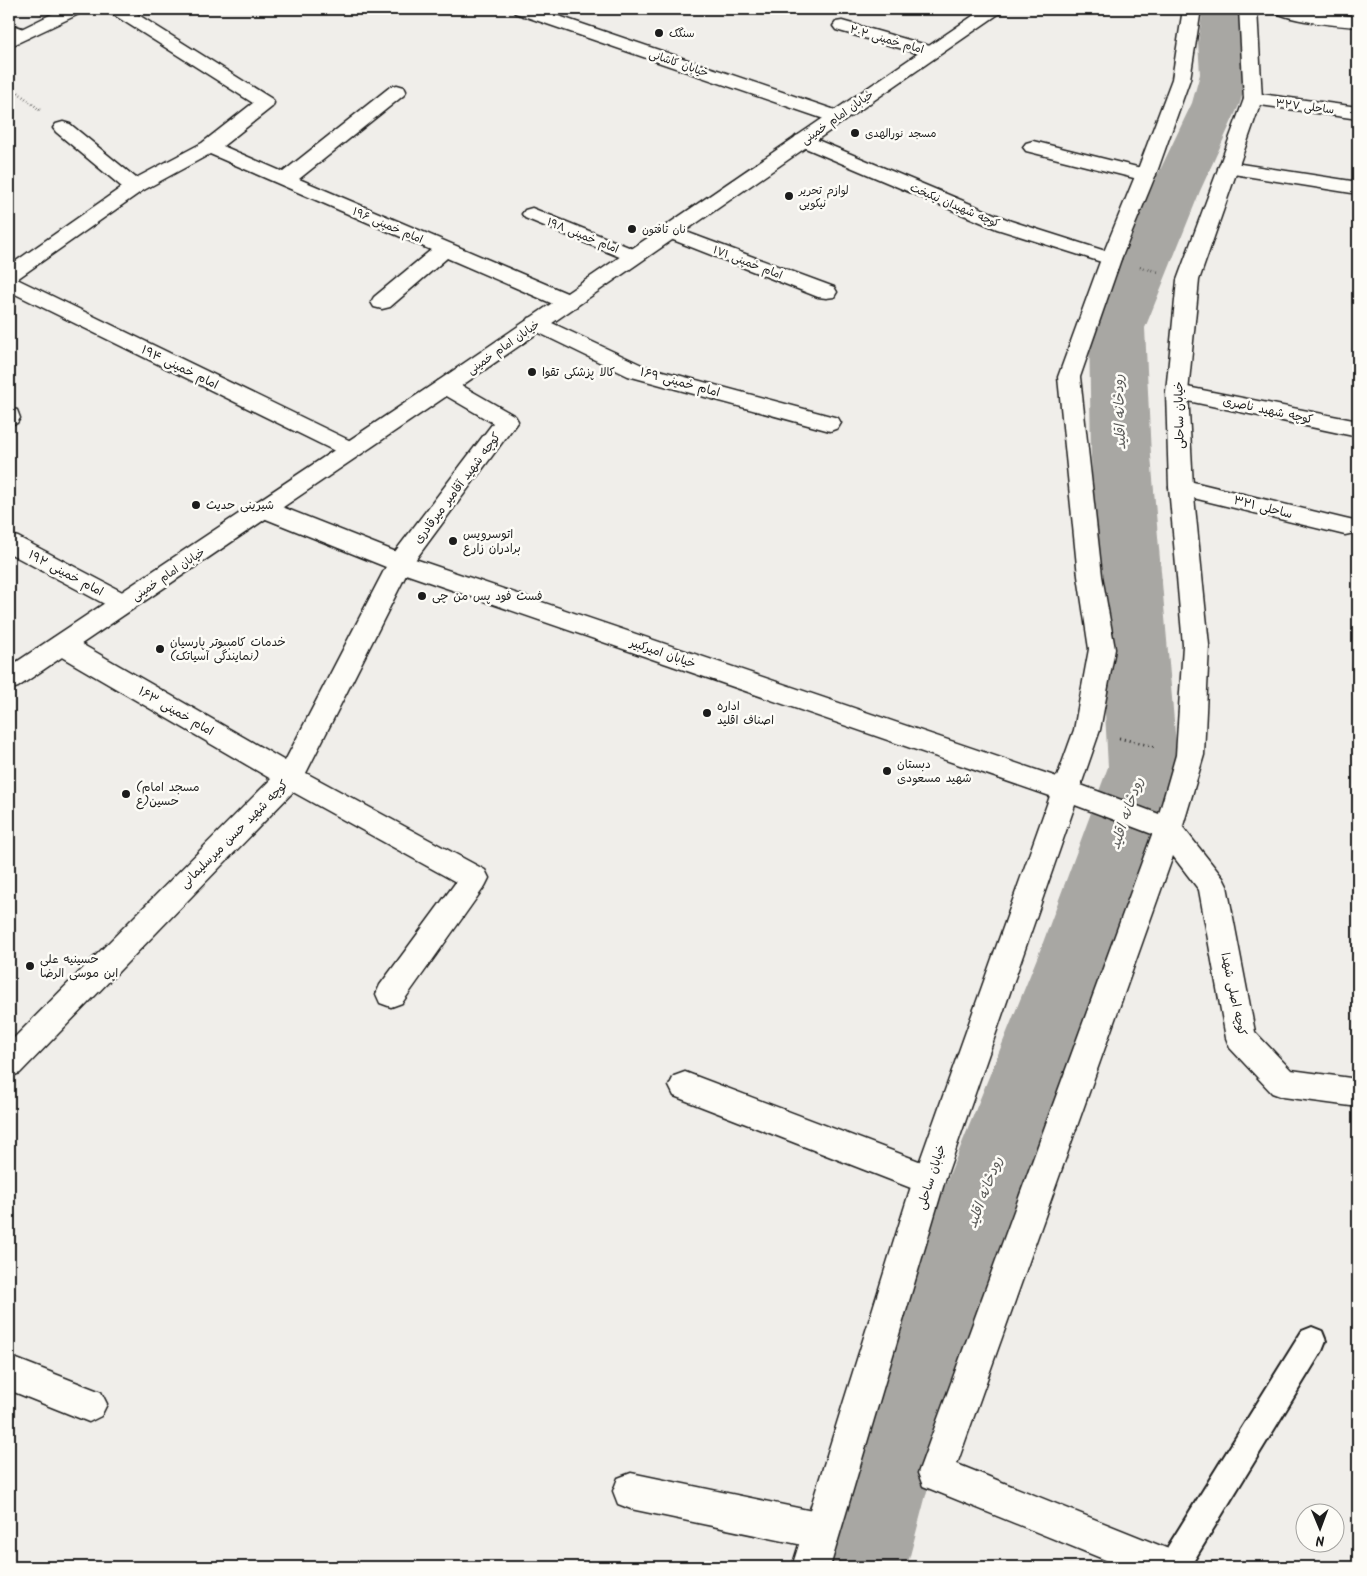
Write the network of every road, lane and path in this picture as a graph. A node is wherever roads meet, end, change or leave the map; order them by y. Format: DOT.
graph roads {
  1 [pos="73,9"];
  2 [pos="117,9"];
  3 [pos="520,9"];
  4 [pos="994,9"];
  5 [pos="1192,9"];
  6 [pos="1248,9"];
  7 [pos="1280,9"];
  8 [pos="1358,22"];
  9 [pos="842,26"];
  10 [pos="14,35"];
  11 [pos="931,52"];
  12 [pos="9,85"];
  13 [pos="397,91"];
  14 [pos="1253,99"];
  15 [pos="1358,113"];
  16 [pos="837,116"];
  17 [pos="63,128"];
  18 [pos="803,140"];
  19 [pos="209,147"];
  20 [pos="1033,147"];
  21 [pos="1228,168"];
  22 [pos="1146,175"];
  23 [pos="285,180"];
  24 [pos="136,186"];
  25 [pos="1358,188"];
  26 [pos="532,214"];
  27 [pos="670,232"];
  28 [pos="446,249"];
  29 [pos="634,256"];
  30 [pos="1111,259"];
  31 [pos="1137,266"];
  32 [pos="1164,274"];
  33 [pos="9,276"];
  34 [pos="9,283"];
  35 [pos="826,292"];
  36 [pos="382,302"];
  37 [pos="568,302"];
  38 [pos="537,324"];
  39 [pos="446,386"];
  40 [pos="1177,392"];
  41 [pos="830,422"];
  42 [pos="1358,429"];
  43 [pos="350,450"];
  44 [pos="1181,487"];
  45 [pos="264,509"];
  46 [pos="1345,527"];
  47 [pos="9,542"];
  48 [pos="400,563"];
  49 [pos="123,604"];
  50 [pos="62,645"];
  51 [pos="14,673"];
  52 [pos="1086,730"];
  53 [pos="1190,755"];
  54 [pos="290,777"];
  55 [pos="1070,793"];
  56 [pos="1155,825"];
  57 [pos="391,994"];
  58 [pos="9,1063"];
  59 [pos="686,1086"];
  60 [pos="1358,1093"];
  61 [pos="929,1180"];
  62 [pos="1312,1341"];
  63 [pos="9,1373"];
  64 [pos="89,1404"];
  65 [pos="631,1491"];
  66 [pos="822,1531"];
  67 [pos="811,1567"];
  68 [pos="1168,1567"];
  69 [pos="1173,1567"];
  1 -- 10 [label="street"];
  2 -- 19 [label="street"];
  3 -- 16 [label="street, خیابان کاشانی"];
  4 -- 11 [label="street, خیابان امام خمینی"];
  5 -- 22 [label="street, خیابان ساحلی"];
  6 -- 14 [label="street, خیابان ساحلی"];
  7 -- 8 [label="street"];
  9 -- 11 [label="street, امام خمینی ۲۰۲"];
  11 -- 16 [label="street, خیابان امام خمینی"];
  12 -- 17 [label="path"];
  13 -- 23 [label="street"];
  14 -- 15 [label="street, ساحلی ۳۲۷"];
  14 -- 21 [label="street, خیابان ساحلی"];
  16 -- 18 [label="street, خیابان امام خمینی"];
  17 -- 24 [label="street"];
  18 -- 27 [label="street, خیابان امام خمینی"];
  18 -- 30 [label="street, کوچه شهیدان نیکبخت"];
  19 -- 23 [label="street, امام خمینی ۱۹۶"];
  19 -- 24 [label="street"];
  20 -- 22 [label="street"];
  21 -- 25 [label="street"];
  21 -- 40 [label="street, خیابان ساحلی"];
  22 -- 30 [label="street, خیابان ساحلی"];
  23 -- 28 [label="street, امام خمینی ۱۹۶"];
  24 -- 33 [label="street"];
  26 -- 29 [label="street, امام خمینی ۱۹۸"];
  27 -- 29 [label="street, خیابان امام خمینی"];
  27 -- 35 [label="street, امام خمینی ۱۷۱"];
  28 -- 36 [label="street"];
  28 -- 37 [label="street, امام خمینی ۱۹۶"];
  29 -- 37 [label="street, خیابان امام خمینی"];
  30 -- 52 [label="street, خیابان ساحلی"];
  31 -- 32 [label="path"];
  34 -- 43 [label="street, امام خمینی ۱۹۴"];
  37 -- 38 [label="street, خیابان امام خمینی"];
  38 -- 39 [label="street, خیابان امام خمینی"];
  38 -- 41 [label="street, امام خمینی ۱۶۹"];
  39 -- 43 [label="street, خیابان امام خمینی"];
  39 -- 48 [label="street, کوچه شهید آقامیر میرقادری"];
  40 -- 42 [label="street, کوچه شهید ناصری"];
  40 -- 44 [label="street, خیابان ساحلی"];
  43 -- 45 [label="street, خیابان امام خمینی"];
  44 -- 46 [label="street, ساحلی ۳۲۱"];
  44 -- 53 [label="street, خیابان ساحلی"];
  45 -- 48 [label="street, خیابان امیرکبیر"];
  45 -- 49 [label="street, خیابان امام خمینی"];
  47 -- 49 [label="street, امام خمینی ۱۹۲"];
  48 -- 54 [label="street, کوچه شهید حسن میرسلیمانی"];
  48 -- 55 [label="street, خیابان امیرکبیر"];
  49 -- 50 [label="street, خیابان امام خمینی"];
  50 -- 51 [label="street, خیابان امام خمینی"];
  50 -- 54 [label="street, امام خمینی ۱۶۳"];
  52 -- 53 [label="path"];
  52 -- 55 [label="street, خیابان ساحلی"];
  53 -- 56 [label="street, خیابان ساحلی"];
  54 -- 57 [label="street, امام خمینی ۱۶۳"];
  54 -- 58 [label="street, کوچه شهید حسن میرسلیمانی"];
  55 -- 56 [label="street"];
  55 -- 61 [label="street, خیابان ساحلی"];
  56 -- 60 [label="street, کوچه اصلی شهدا"];
  56 -- 68 [label="street, خیابان ساحلی"];
  59 -- 61 [label="street"];
  61 -- 66 [label="street, خیابان ساحلی"];
  62 -- 69 [label="lane"];
  63 -- 64 [label="street"];
  65 -- 66 [label="street"];
  66 -- 67 [label="street, خیابان ساحلی"];
}
